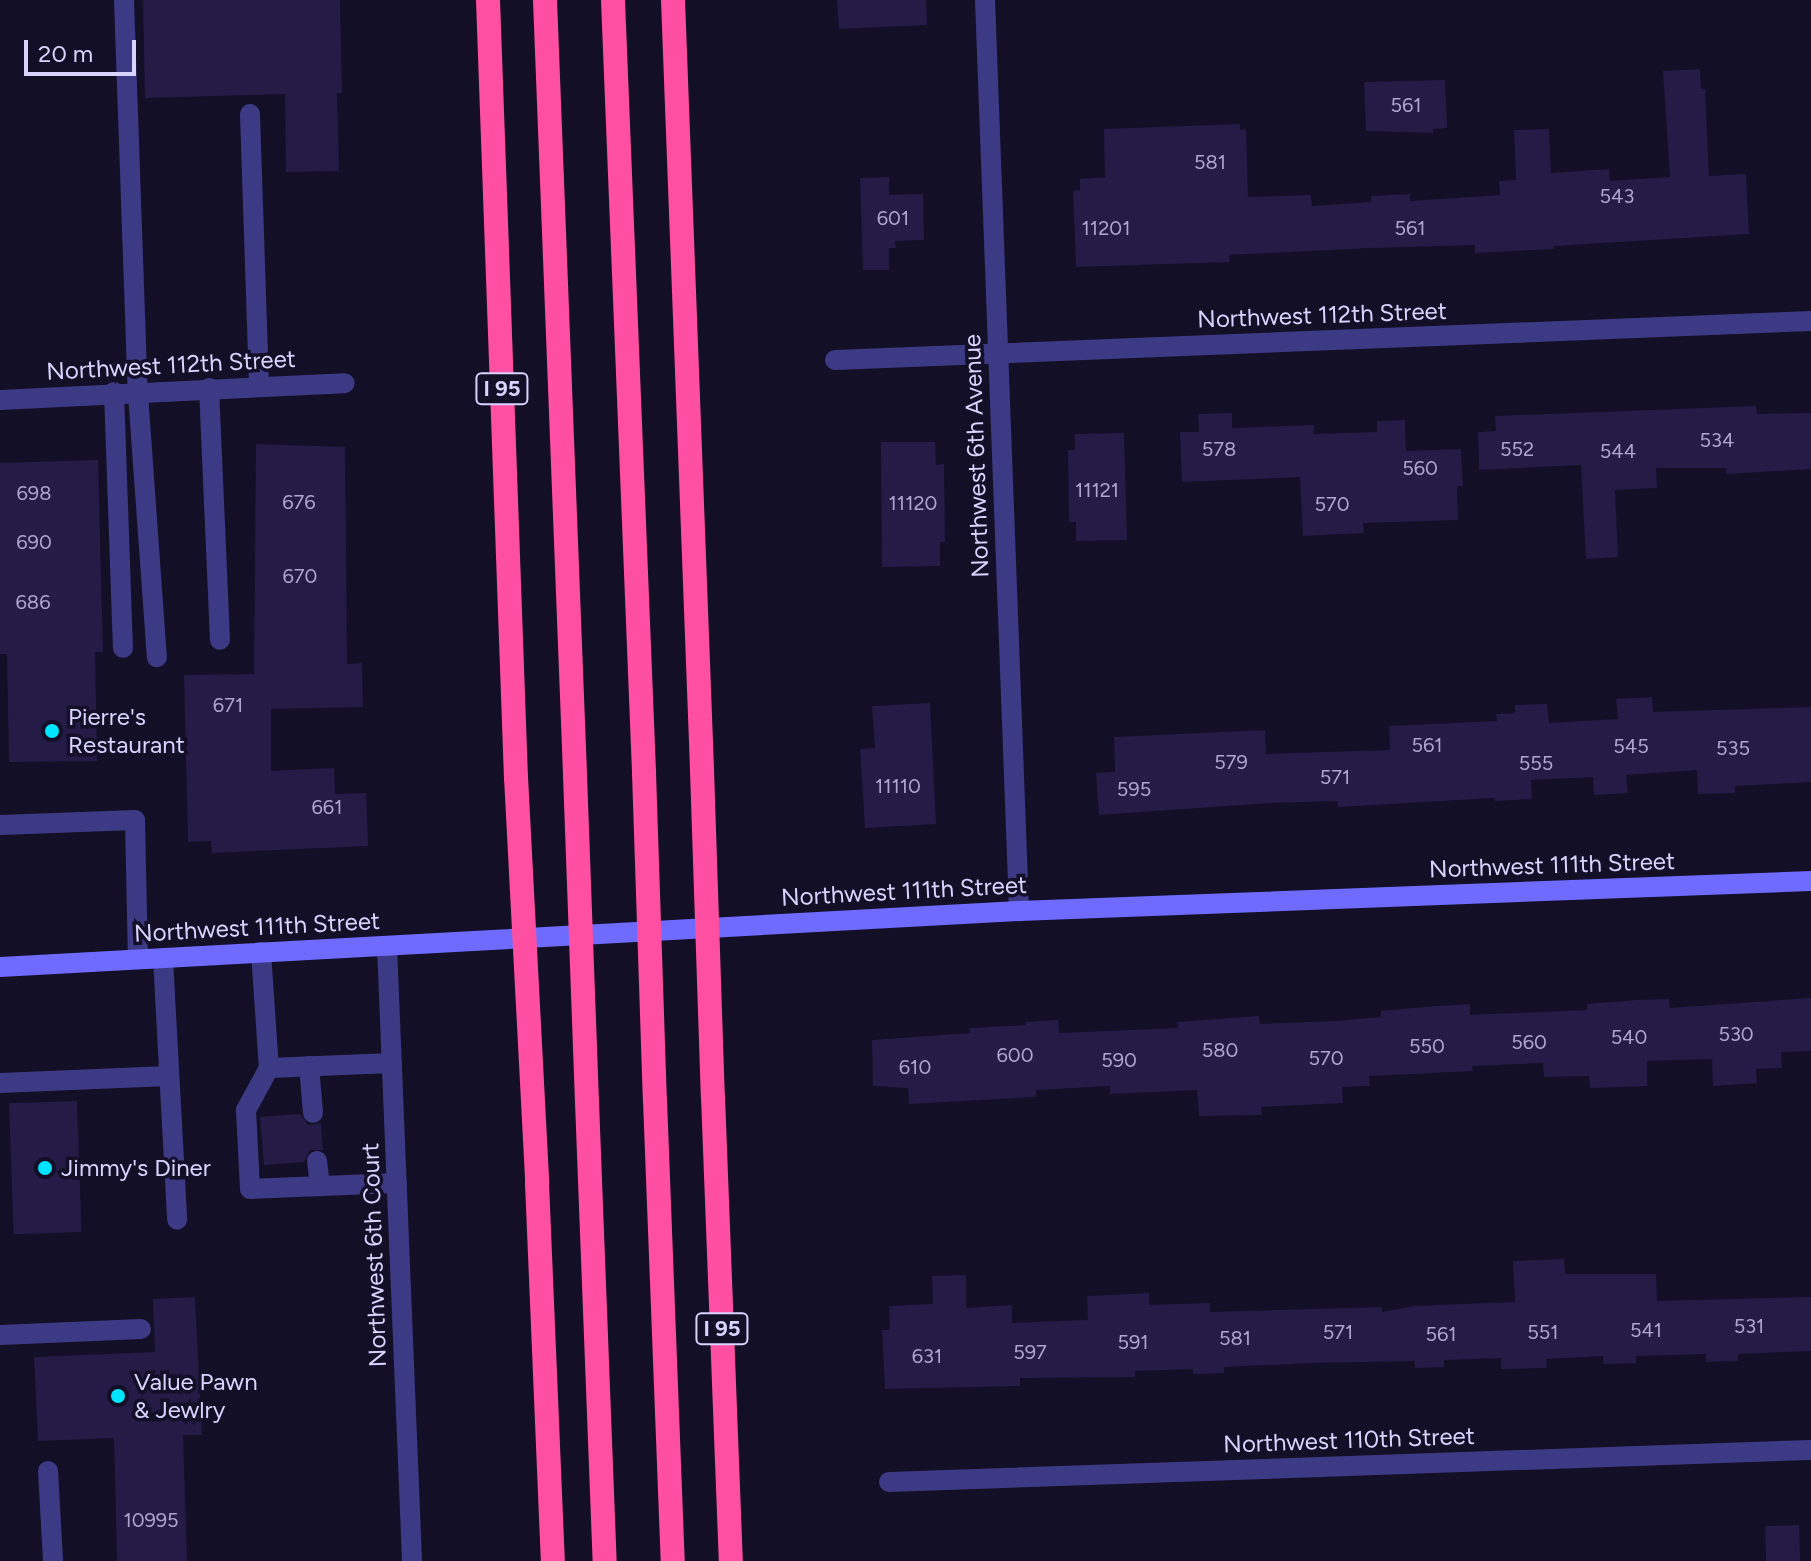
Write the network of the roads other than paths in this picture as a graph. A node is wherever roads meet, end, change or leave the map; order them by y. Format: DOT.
graph roads {
  1 [pos="124,0"];
  2 [pos="488,0"];
  3 [pos="545,0"];
  4 [pos="613,0"];
  5 [pos="673,0"];
  6 [pos="985,0"];
  7 [pos="250,114"];
  8 [pos="1811,321"];
  9 [pos="998,355"];
  10 [pos="835,360"];
  11 [pos="345,383"];
  12 [pos="259,387"];
  13 [pos="209,388"];
  14 [pos="114,392"];
  15 [pos="138,394"];
  16 [pos="0,400"];
  17 [pos="220,640"];
  18 [pos="123,648"];
  19 [pos="157,657"];
  20 [pos="0,825"];
  21 [pos="1811,881"];
  22 [pos="1019,911"];
  23 [pos="387,946"];
  24 [pos="261,952"];
  25 [pos="163,958"];
  26 [pos="138,959"];
  27 [pos="0,967"];
  28 [pos="392,1063"];
  29 [pos="309,1066"];
  30 [pos="269,1068"];
  31 [pos="168,1076"];
  32 [pos="0,1083"];
  33 [pos="313,1113"];
  34 [pos="317,1161"];
  35 [pos="397,1183"];
  36 [pos="320,1186"];
  37 [pos="177,1220"];
  38 [pos="141,1329"];
  39 [pos="0,1335"];
  40 [pos="1811,1450"];
  41 [pos="48,1471"];
  42 [pos="889,1482"];
  43 [pos="53,1561"];
  44 [pos="412,1561"];
  45 [pos="553,1561"];
  46 [pos="605,1561"];
  47 [pos="673,1561"];
  48 [pos="731,1561"];
  1 -- 15 [label="street"];
  2 -- 45 [label="highway, I 95, bridge"];
  3 -- 46 [label="highway, bridge"];
  4 -- 47 [label="highway, bridge"];
  5 -- 48 [label="highway, I 95, bridge"];
  6 -- 9 [label="street, Northwest 6th Avenue"];
  7 -- 12 [label="street"];
  8 -- 9 [label="street, Northwest 112th Street"];
  9 -- 10 [label="street, Northwest 112th Street"];
  9 -- 22 [label="street, Northwest 6th Avenue"];
  11 -- 12 [label="street, Northwest 112th Street"];
  12 -- 13 [label="street, Northwest 112th Street"];
  13 -- 15 [label="street, Northwest 112th Street"];
  13 -- 17 [label="street"];
  14 -- 15 [label="street, Northwest 112th Street"];
  14 -- 16 [label="street, Northwest 112th Street"];
  14 -- 18 [label="street"];
  15 -- 19 [label="street"];
  20 -- 26 [label="street"];
  21 -- 22 [label="street, Northwest 111th Street"];
  22 -- 23 [label="street, Northwest 111th Street"];
  23 -- 24 [label="street, Northwest 111th Street"];
  23 -- 28 [label="street, Northwest 6th Court"];
  24 -- 25 [label="street, Northwest 111th Street"];
  24 -- 30 [label="street"];
  25 -- 26 [label="street, Northwest 111th Street"];
  25 -- 31 [label="street"];
  26 -- 27 [label="street, Northwest 111th Street"];
  28 -- 29 [label="street"];
  28 -- 35 [label="street, Northwest 6th Court"];
  29 -- 30 [label="street"];
  29 -- 33 [label="street"];
  30 -- 36 [label="street"];
  31 -- 32 [label="street"];
  31 -- 37 [label="street"];
  34 -- 36 [label="street"];
  35 -- 36 [label="street"];
  35 -- 44 [label="street, Northwest 6th Court"];
  38 -- 39 [label="street"];
  40 -- 42 [label="street, Northwest 110th Street"];
  41 -- 43 [label="street"];
}
